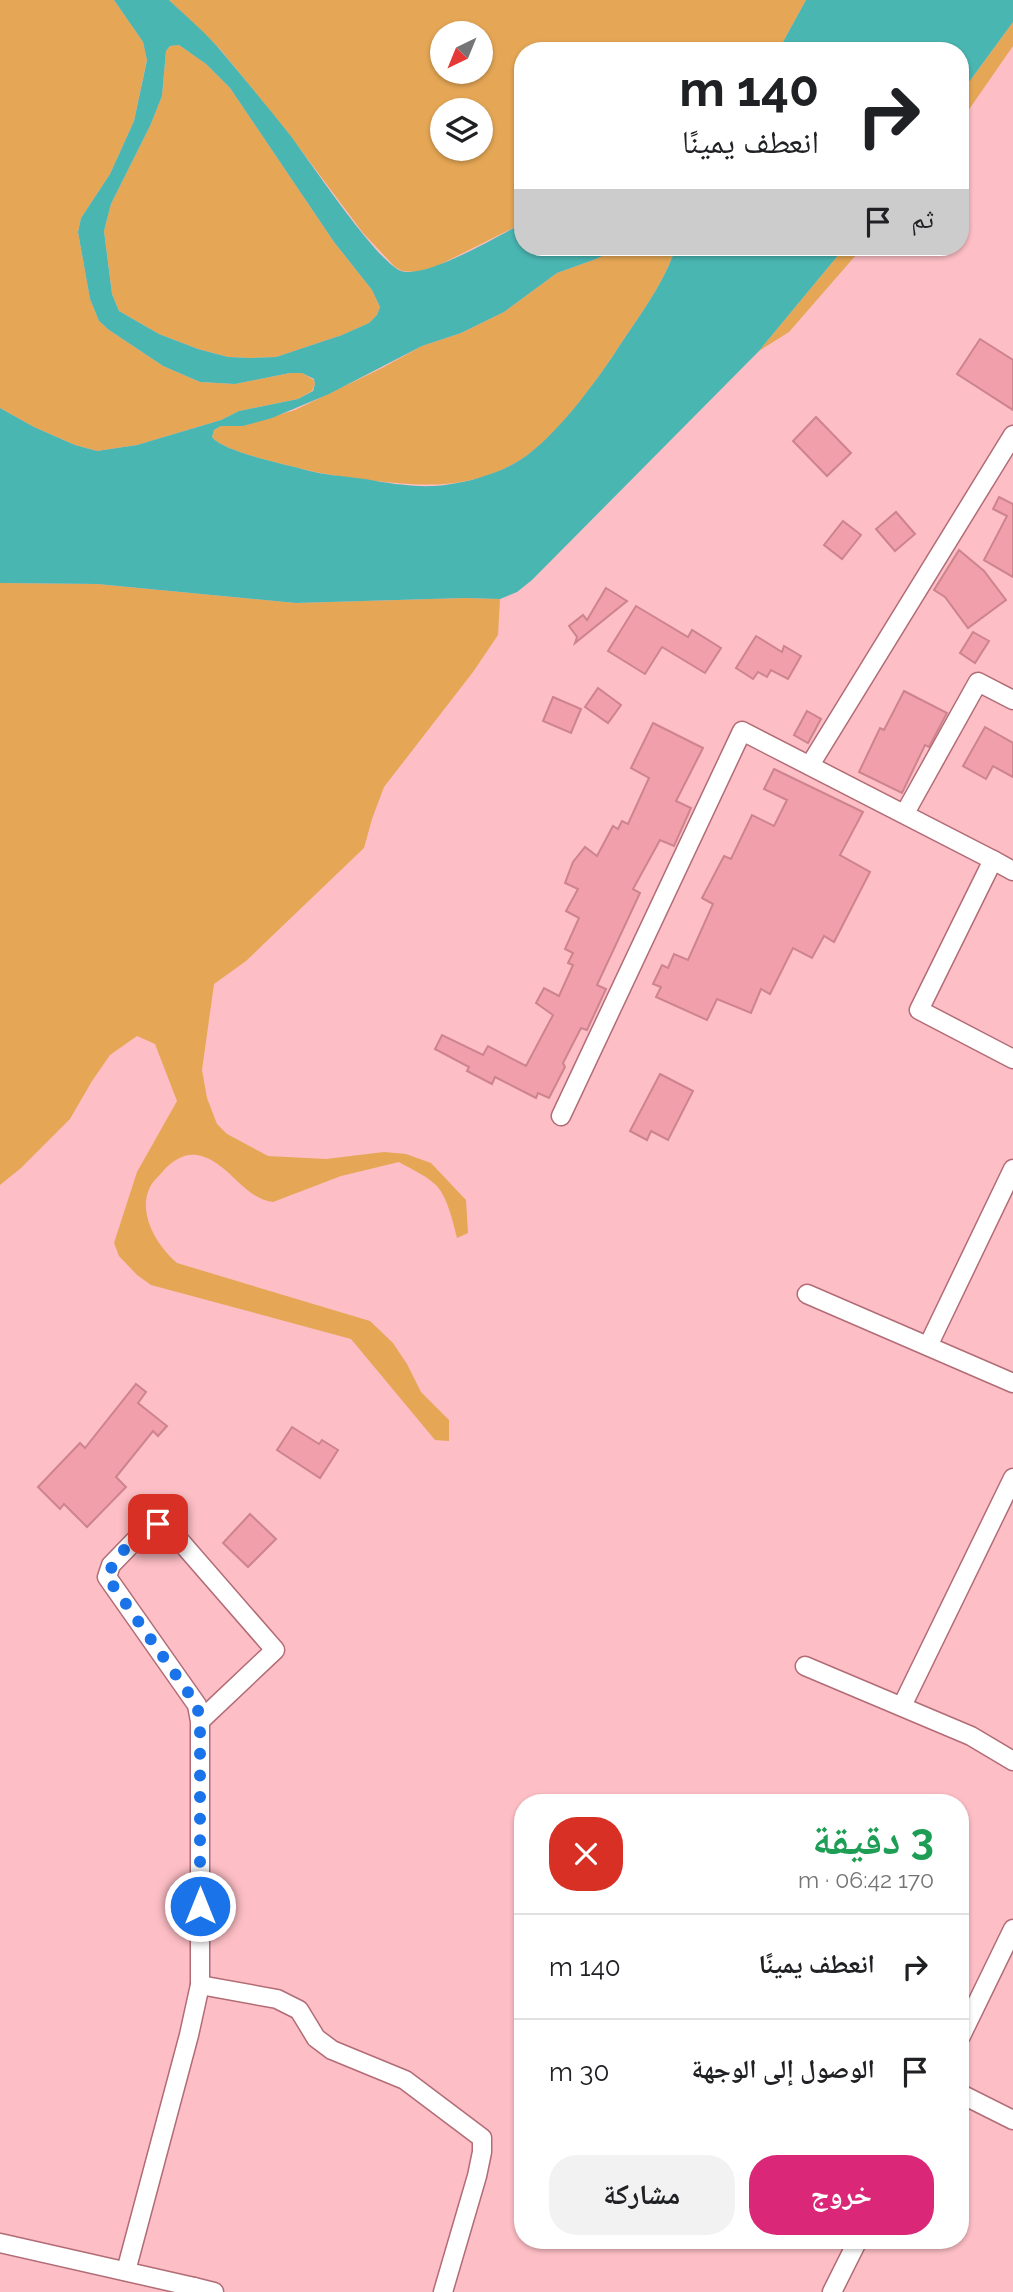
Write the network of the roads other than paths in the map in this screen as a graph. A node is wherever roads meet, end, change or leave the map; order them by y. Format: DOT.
graph roads {
  1 [pos="1013,435"];
  2 [pos="1013,700"];
  3 [pos="810,765"];
  4 [pos="905,813"];
  5 [pos="993,860"];
  6 [pos="1013,871"];
  7 [pos="1013,1059"];
  8 [pos="561,1116"];
  9 [pos="1013,1168"];
  10 [pos="807,1294"];
  11 [pos="928,1346"];
  12 [pos="1013,1383"];
  13 [pos="1013,1478"];
  14 [pos="805,1666"];
  15 [pos="902,1706"];
  16 [pos="200,1721"];
  17 [pos="1013,1761"];
  18 [pos="1013,1930"];
  19 [pos="200,1984"];
  20 [pos="969,2020"];
  21 [pos="969,2098"];
  22 [pos="1013,2120"];
  23 [pos="0,2243"];
  24 [pos="854,2249"];
  25 [pos="126,2272"];
  26 [pos="193,2289"];
  27 [pos="215,2292"];
  28 [pos="443,2292"];
  29 [pos="832,2292"];
  1 -- 3 [label="street"];
  2 -- 4 [label="street"];
  3 -- 4 [label="street"];
  3 -- 8 [label="street"];
  4 -- 5 [label="street"];
  5 -- 6 [label="street"];
  5 -- 7 [label="street"];
  9 -- 11 [label="street"];
  10 -- 11 [label="street"];
  11 -- 12 [label="street"];
  13 -- 15 [label="street"];
  14 -- 15 [label="street"];
  15 -- 17 [label="street"];
  16 -- 16 [label="street"];
  16 -- 19 [label="street"];
  18 -- 20 [label="street"];
  19 -- 25 [label="street"];
  19 -- 28 [label="street"];
  21 -- 22 [label="street"];
  23 -- 25 [label="street"];
  24 -- 29 [label="street"];
  25 -- 26 [label="street"];
  26 -- 27 [label="street"];
}
